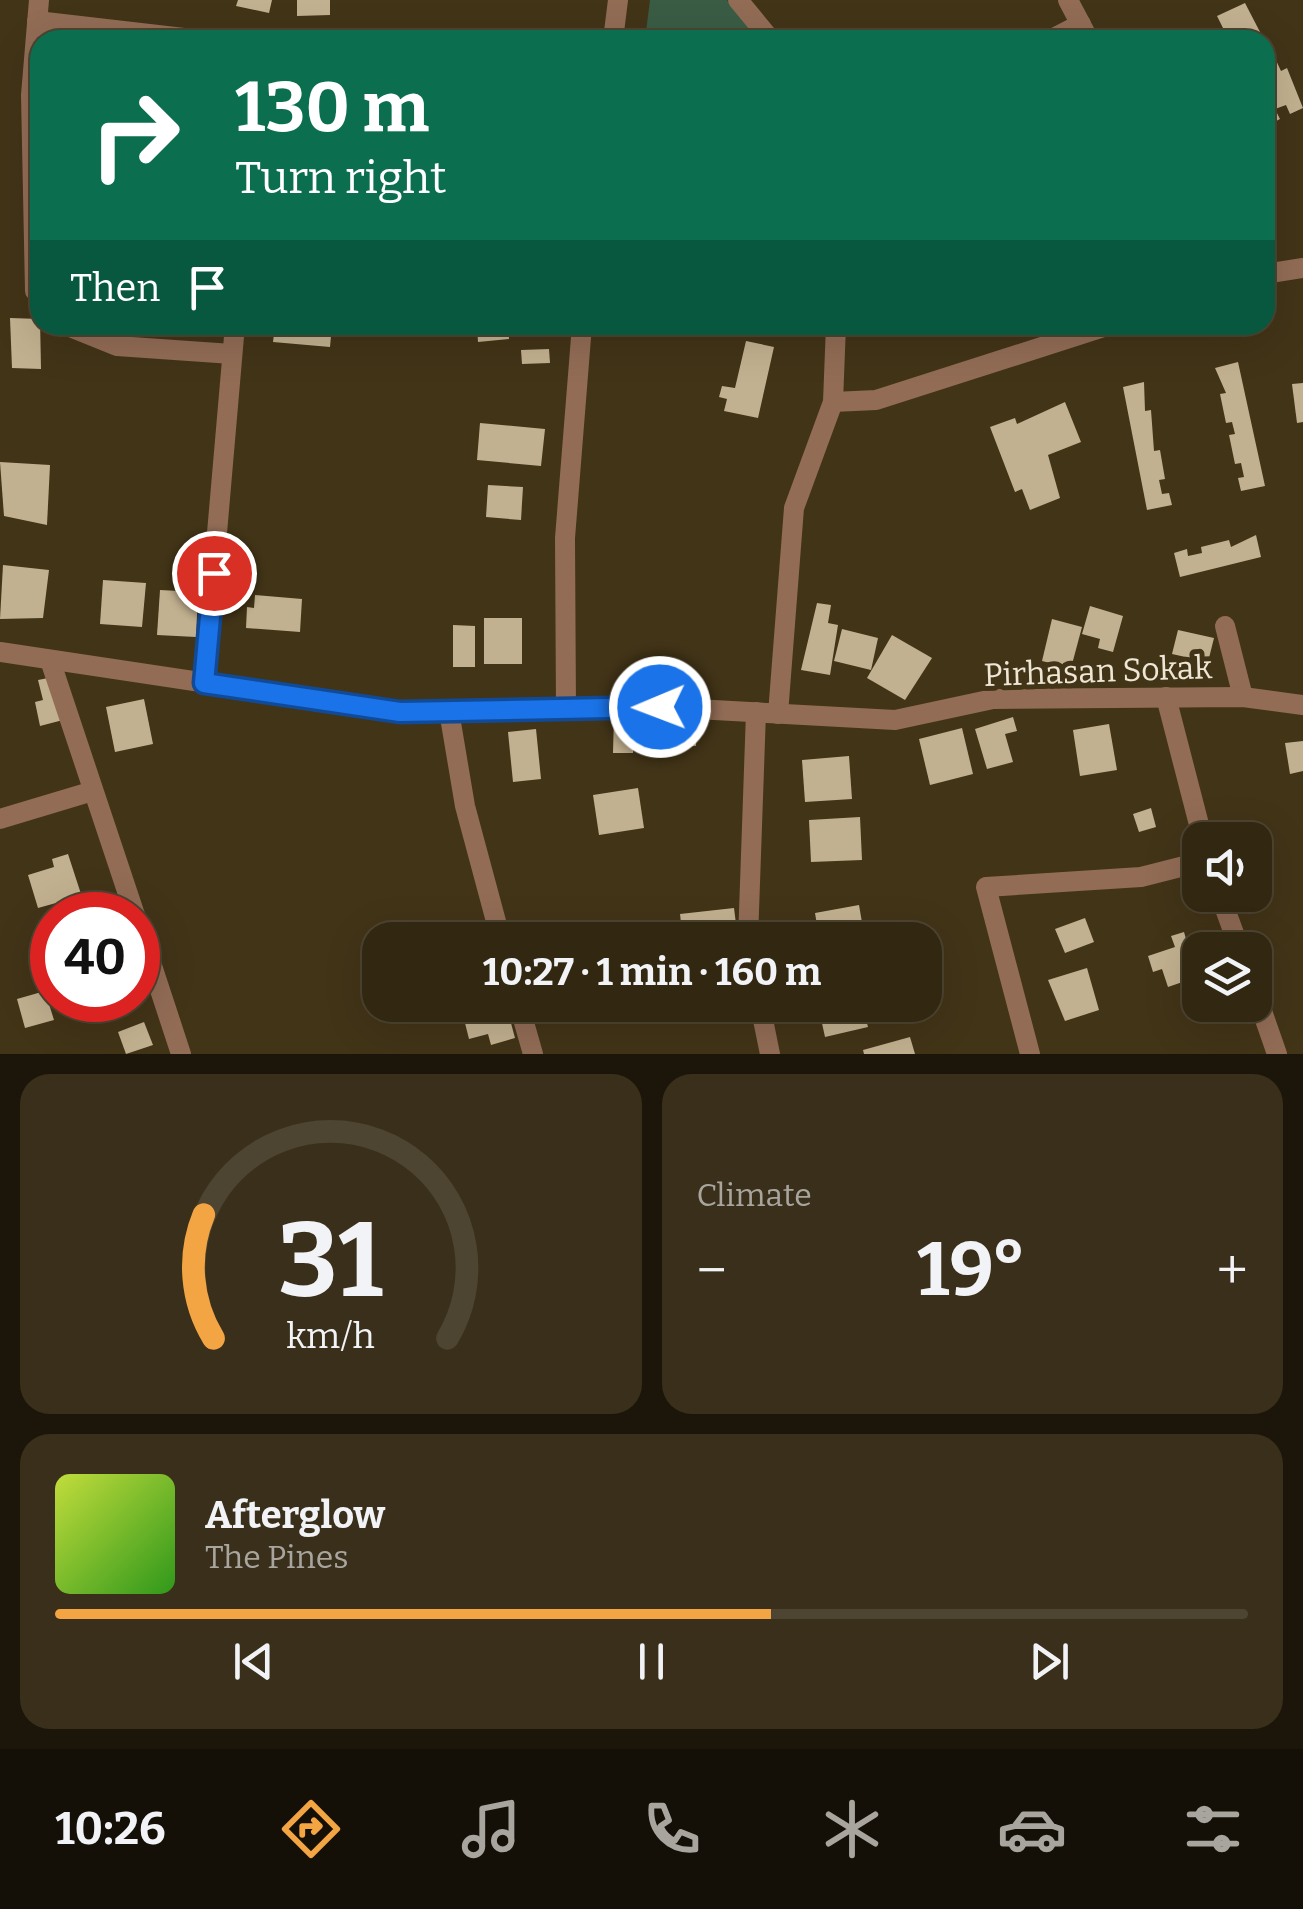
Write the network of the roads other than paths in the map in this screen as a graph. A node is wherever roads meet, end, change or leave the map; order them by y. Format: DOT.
graph roads {
  1 [pos="618,0"];
  2 [pos="738,0"];
  3 [pos="1068,0"];
  4 [pos="38,10"];
  5 [pos="147,30"];
  6 [pos="614,30"];
  7 [pos="763,30"];
  8 [pos="1084,30"];
  9 [pos="1303,268"];
  10 [pos="1275,272"];
  11 [pos="90,335"];
  12 [pos="234,335"];
  13 [pos="581,335"];
  14 [pos="836,335"];
  15 [pos="1079,335"];
  16 [pos="232,354"];
  17 [pos="833,402"];
  18 [pos="1226,626"];
  19 [pos="0,652"];
  20 [pos="50,660"];
  21 [pos="204,683"];
  22 [pos="1243,697"];
  23 [pos="1166,698"];
  24 [pos="1303,705"];
  25 [pos="566,709"];
  26 [pos="449,711"];
  27 [pos="756,712"];
  28 [pos="778,714"];
  29 [pos="94,791"];
  30 [pos="0,819"];
  31 [pos="1198,822"];
  32 [pos="1182,867"];
  33 [pos="127,892"];
  34 [pos="497,922"];
  35 [pos="749,922"];
  36 [pos="160,990"];
  37 [pos="524,1022"];
  38 [pos="763,1022"];
  39 [pos="1266,1022"];
  40 [pos="181,1054"];
  41 [pos="533,1054"];
  42 [pos="770,1054"];
  43 [pos="1030,1054"];
  44 [pos="1278,1054"];
  1 -- 6 [label="street"];
  2 -- 7 [label="street"];
  3 -- 8 [label="street"];
  4 -- 5 [label="street"];
  9 -- 10 [label="street"];
  11 -- 16 [label="street"];
  12 -- 16 [label="street"];
  13 -- 25 [label="street"];
  14 -- 17 [label="street"];
  15 -- 17 [label="street"];
  16 -- 21 [label="street"];
  17 -- 28 [label="street"];
  18 -- 22 [label="street"];
  19 -- 20 [label="street, Pirhasan Sokak"];
  20 -- 21 [label="street, Pirhasan Sokak"];
  20 -- 29 [label="street"];
  21 -- 26 [label="street, Pirhasan Sokak"];
  22 -- 23 [label="street, Pirhasan Sokak"];
  22 -- 24 [label="street, Pirhasan Sokak"];
  23 -- 28 [label="street, Pirhasan Sokak"];
  23 -- 31 [label="street"];
  25 -- 26 [label="street, Pirhasan Sokak"];
  25 -- 27 [label="street, Pirhasan Sokak"];
  26 -- 34 [label="street"];
  27 -- 28 [label="street, Pirhasan Sokak"];
  27 -- 35 [label="street"];
  29 -- 30 [label="street"];
  29 -- 33 [label="street"];
  32 -- 43 [label="street"];
  36 -- 40 [label="street"];
  37 -- 41 [label="street"];
  38 -- 42 [label="street"];
  39 -- 44 [label="street"];
}
